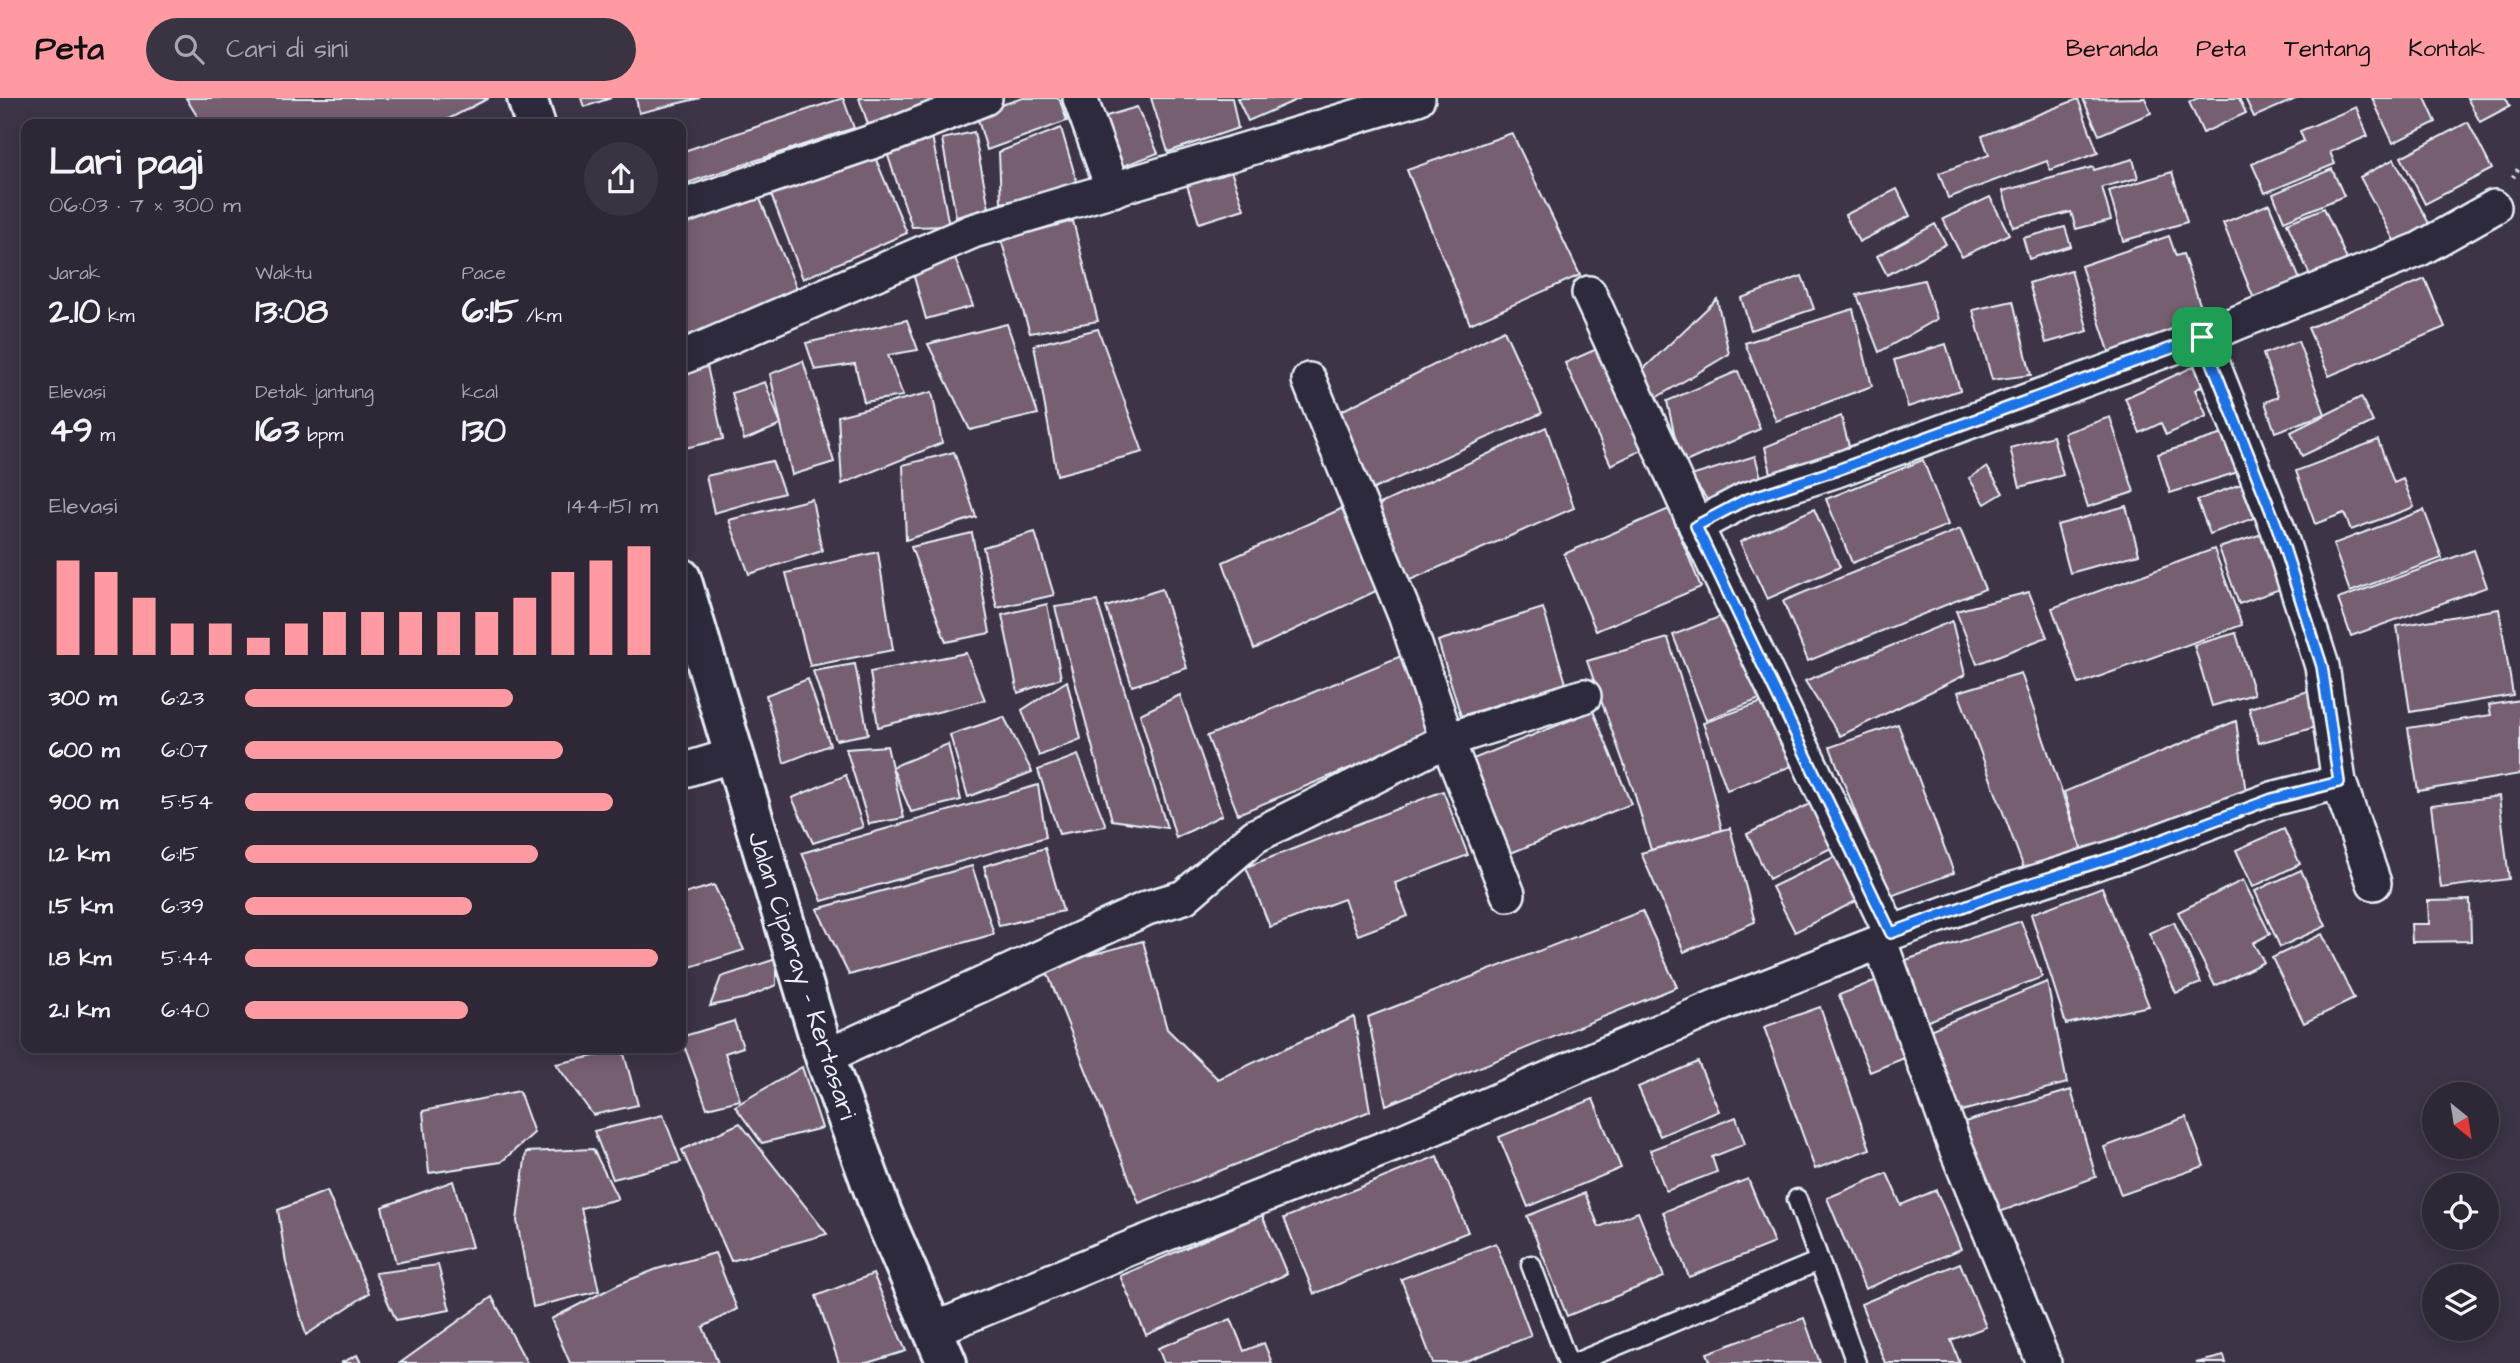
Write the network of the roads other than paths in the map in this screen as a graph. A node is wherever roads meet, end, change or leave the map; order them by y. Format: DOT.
graph roads {
  1 [pos="527,98"];
  2 [pos="985,98"];
  3 [pos="1080,98"];
  4 [pos="1418,98"];
  5 [pos="533,119"];
  6 [pos="1112,190"];
  7 [pos="686,205"];
  8 [pos="2494,207"];
  9 [pos="1589,293"];
  10 [pos="2202,337"];
  11 [pos="686,356"];
  12 [pos="1308,380"];
  13 [pos="1696,526"];
  14 [pos="686,595"];
  15 [pos="1584,696"];
  16 [pos="1447,740"];
  17 [pos="734,755"];
  18 [pos="686,769"];
  19 [pos="2339,782"];
  20 [pos="2374,883"];
  21 [pos="1508,894"];
  22 [pos="1886,938"];
  23 [pos="825,1057"];
  24 [pos="1797,1199"];
  25 [pos="1819,1261"];
  26 [pos="1531,1265"];
  27 [pos="940,1346"];
  28 [pos="1568,1363"];
  29 [pos="1575,1363"];
  30 [pos="1856,1363"];
  31 [pos="2044,1363"];
  1 -- 5 [label="main road"];
  2 -- 7 [label="street"];
  3 -- 6 [label="street"];
  4 -- 6 [label="street"];
  6 -- 11 [label="street"];
  8 -- 10 [label="street"];
  9 -- 13 [label="street"];
  10 -- 13 [label="street"];
  10 -- 19 [label="street"];
  12 -- 16 [label="street"];
  13 -- 22 [label="street"];
  14 -- 17 [label="main road, Jalan Ciparay - Kertasari"];
  15 -- 16 [label="street"];
  16 -- 21 [label="street"];
  16 -- 23 [label="street"];
  17 -- 18 [label="street"];
  17 -- 23 [label="main road, Jalan Ciparay - Kertasari"];
  19 -- 20 [label="street"];
  19 -- 22 [label="street"];
  22 -- 27 [label="street"];
  22 -- 31 [label="street"];
  23 -- 27 [label="main road, Jalan Ciparay - Kertasari"];
  24 -- 25 [label="lane"];
  25 -- 29 [label="lane"];
  25 -- 30 [label="lane"];
  26 -- 28 [label="lane"];
}
